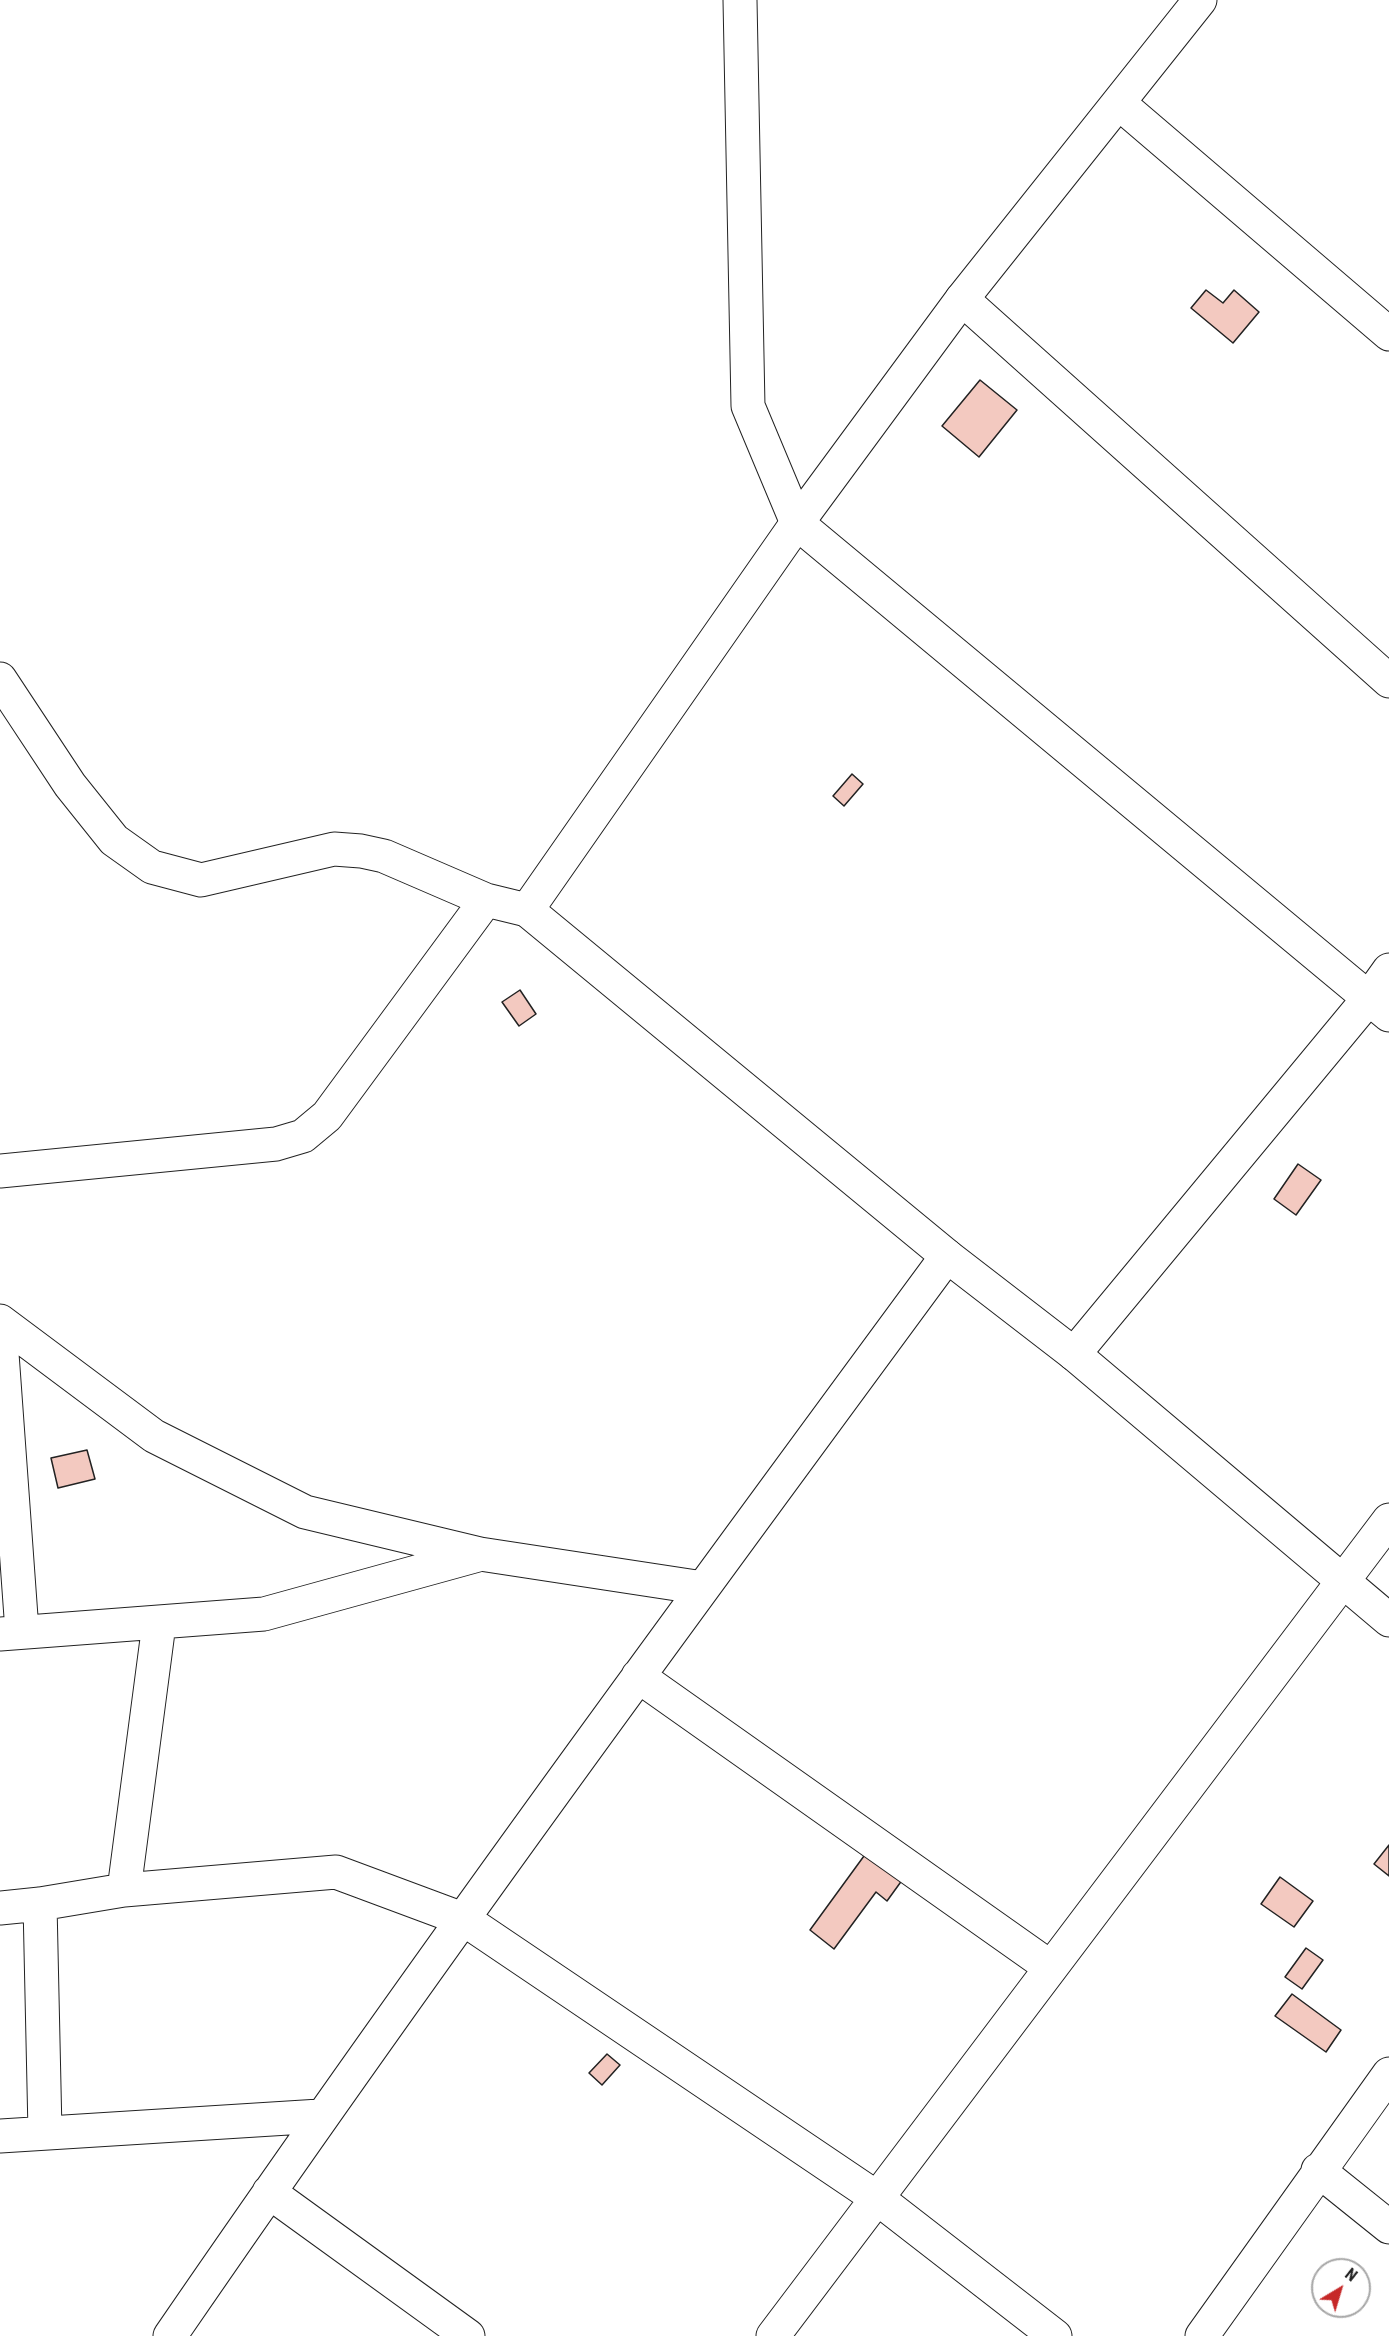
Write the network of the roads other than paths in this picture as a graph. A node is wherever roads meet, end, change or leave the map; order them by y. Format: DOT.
graph roads {
  1 [pos="740,0"];
  2 [pos="1200,0"];
  3 [pos="1120,104"];
  4 [pos="962,299"];
  5 [pos="1389,334"];
  6 [pos="798,523"];
  7 [pos="0,679"];
  8 [pos="1389,681"];
  9 [pos="486,900"];
  10 [pos="527,910"];
  11 [pos="1389,970"];
  12 [pos="1379,1006"];
  13 [pos="0,1171"];
  14 [pos="947,1256"];
  15 [pos="0,1323"];
  16 [pos="1074,1354"];
  17 [pos="1389,1520"];
  18 [pos="480,1554"];
  19 [pos="1342,1580"];
  20 [pos="703,1588"];
  21 [pos="1389,1620"];
  22 [pos="159,1624"];
  23 [pos="11,1633"];
  24 [pos="638,1676"];
  25 [pos="124,1890"];
  26 [pos="40,1904"];
  27 [pos="0,1908"];
  28 [pos="465,1920"];
  29 [pos="1050,1967"];
  30 [pos="1389,2074"];
  31 [pos="320,2116"];
  32 [pos="45,2133"];
  33 [pos="0,2136"];
  34 [pos="1318,2170"];
  35 [pos="269,2192"];
  36 [pos="877,2198"];
  37 [pos="1389,2227"];
  38 [pos="170,2336"];
  39 [pos="468,2336"];
  40 [pos="773,2336"];
  41 [pos="1056,2336"];
  42 [pos="1202,2336"];
  1 -- 6 [label="street"];
  2 -- 3 [label="street"];
  3 -- 4 [label="street"];
  3 -- 5 [label="street"];
  4 -- 6 [label="street"];
  4 -- 8 [label="street"];
  6 -- 10 [label="street"];
  6 -- 12 [label="street"];
  7 -- 9 [label="street"];
  9 -- 10 [label="street"];
  9 -- 13 [label="street"];
  10 -- 14 [label="street"];
  11 -- 12 [label="street"];
  12 -- 16 [label="street"];
  14 -- 16 [label="street"];
  14 -- 20 [label="street"];
  15 -- 18 [label="street"];
  15 -- 23 [label="street"];
  16 -- 19 [label="street"];
  17 -- 19 [label="street"];
  18 -- 20 [label="street"];
  18 -- 22 [label="street"];
  19 -- 21 [label="street"];
  19 -- 29 [label="street"];
  20 -- 24 [label="street"];
  22 -- 23 [label="street"];
  22 -- 25 [label="street"];
  24 -- 28 [label="street"];
  24 -- 29 [label="street"];
  25 -- 26 [label="street"];
  25 -- 28 [label="street"];
  26 -- 27 [label="street"];
  26 -- 32 [label="street"];
  28 -- 31 [label="street"];
  28 -- 36 [label="street"];
  29 -- 36 [label="street"];
  30 -- 34 [label="street"];
  31 -- 32 [label="street"];
  31 -- 35 [label="street"];
  32 -- 33 [label="street"];
  34 -- 37 [label="street"];
  34 -- 42 [label="street"];
  35 -- 38 [label="street"];
  35 -- 39 [label="street"];
  36 -- 40 [label="street"];
  36 -- 41 [label="street"];
}
